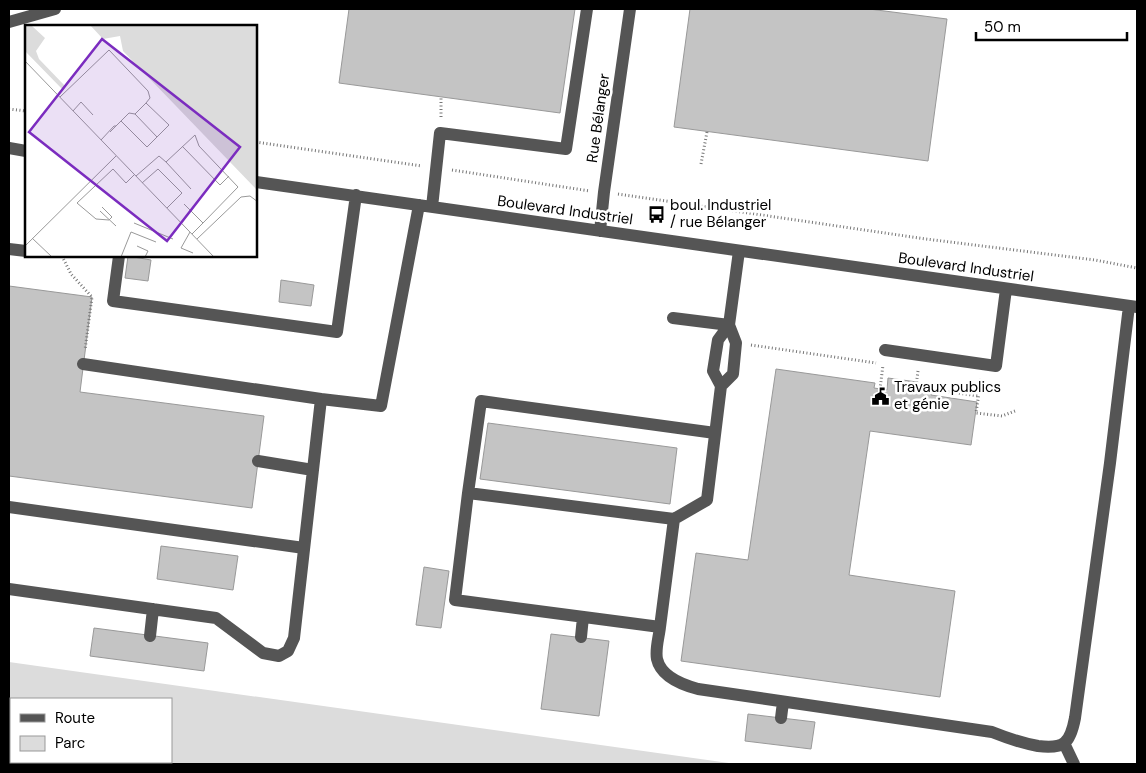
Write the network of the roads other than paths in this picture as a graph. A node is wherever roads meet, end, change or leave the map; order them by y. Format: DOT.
graph roads {
  1 [pos="55,9"];
  2 [pos="587,9"];
  3 [pos="630,9"];
  4 [pos="9,22"];
  5 [pos="9,148"];
  6 [pos="25,150"];
  7 [pos="258,182"];
  8 [pos="356,195"];
  9 [pos="418,205"];
  10 [pos="432,207"];
  11 [pos="600,231"];
  12 [pos="9,248"];
  13 [pos="25,251"];
  14 [pos="739,251"];
  15 [pos="118,258"];
  16 [pos="1006,289"];
  17 [pos="1133,307"];
  18 [pos="673,318"];
  19 [pos="729,325"];
  20 [pos="885,350"];
  21 [pos="83,364"];
  22 [pos="721,386"];
  23 [pos="321,399"];
  24 [pos="715,433"];
  25 [pos="258,461"];
  26 [pos="313,470"];
  27 [pos="468,493"];
  28 [pos="9,507"];
  29 [pos="674,519"];
  30 [pos="304,548"];
  31 [pos="9,589"];
  32 [pos="153,609"];
  33 [pos="583,616"];
  34 [pos="660,627"];
  35 [pos="150,636"];
  36 [pos="581,637"];
  37 [pos="783,702"];
  38 [pos="781,718"];
  39 [pos="1064,743"];
  40 [pos="1074,764"];
  1 -- 4 [label="street"];
  2 -- 10 [label="street"];
  3 -- 11 [label="street, Rue Bélanger"];
  5 -- 6 [label="street"];
  7 -- 8 [label="street, Boulevard Industriel"];
  8 -- 9 [label="street, Boulevard Industriel"];
  8 -- 15 [label="street"];
  9 -- 10 [label="street, Boulevard Industriel"];
  9 -- 23 [label="street"];
  10 -- 11 [label="street, Boulevard Industriel"];
  11 -- 14 [label="street, Boulevard Industriel"];
  12 -- 13 [label="street"];
  14 -- 16 [label="street, Boulevard Industriel"];
  14 -- 19 [label="street"];
  16 -- 17 [label="street, Boulevard Industriel"];
  16 -- 20 [label="street"];
  17 -- 39 [label="street"];
  18 -- 19 [label="street"];
  19 -- 22 [label="street"];
  19 -- 22 [label="street"];
  21 -- 23 [label="street"];
  22 -- 24 [label="street"];
  23 -- 26 [label="street"];
  24 -- 27 [label="street"];
  24 -- 29 [label="street"];
  25 -- 26 [label="street"];
  26 -- 30 [label="street"];
  27 -- 29 [label="street"];
  27 -- 33 [label="street"];
  28 -- 30 [label="street"];
  29 -- 34 [label="street"];
  30 -- 32 [label="street"];
  31 -- 32 [label="street"];
  32 -- 35 [label="street"];
  33 -- 34 [label="street"];
  33 -- 36 [label="street"];
  34 -- 37 [label="street"];
  37 -- 38 [label="street"];
  37 -- 39 [label="street"];
  39 -- 40 [label="street"];
}
